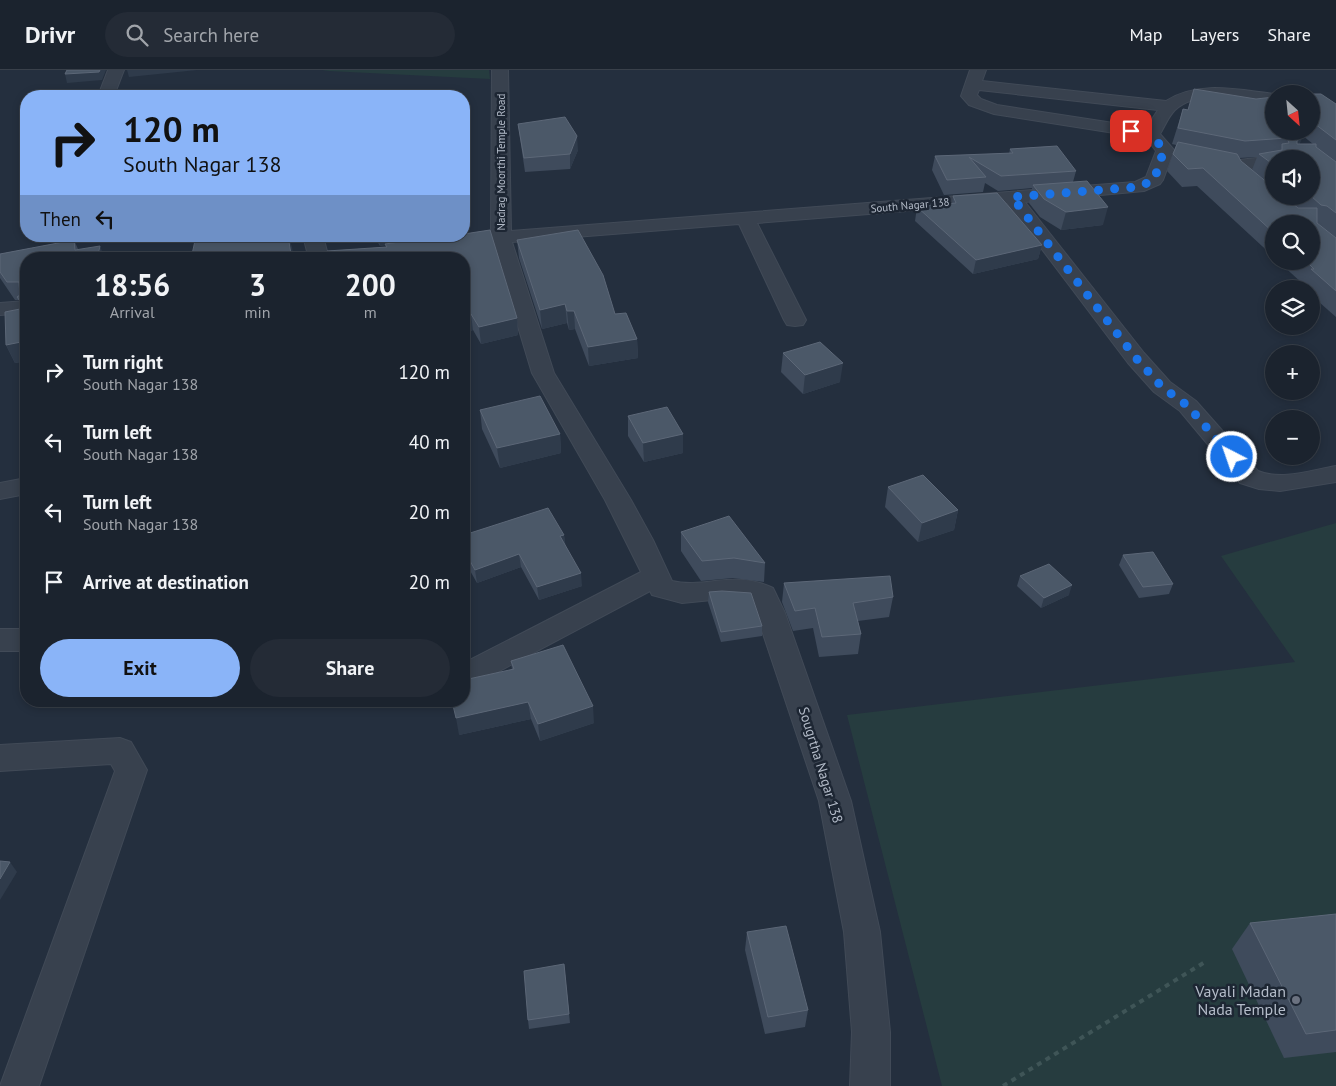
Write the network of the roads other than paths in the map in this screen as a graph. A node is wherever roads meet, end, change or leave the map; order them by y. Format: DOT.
graph roads {
  1 [pos="116,70"];
  2 [pos="500,70"];
  3 [pos="975,77"];
  4 [pos="108,90"];
  5 [pos="1240,95"];
  6 [pos="1265,98"];
  7 [pos="1169,106"];
  8 [pos="1260,112"];
  9 [pos="1151,134"];
  10 [pos="1164,150"];
  11 [pos="1265,164"];
  12 [pos="1012,197"];
  13 [pos="745,218"];
  14 [pos="501,237"];
  15 [pos="470,241"];
  16 [pos="20,307"];
  17 [pos="0,309"];
  18 [pos="795,320"];
  19 [pos="1336,474"];
  20 [pos="20,487"];
  21 [pos="0,491"];
  22 [pos="656,576"];
  23 [pos="0,640"];
  24 [pos="20,640"];
  25 [pos="470,673"];
  26 [pos="0,758"];
  27 [pos="18,1086"];
  28 [pos="870,1086"];
  1 -- 4 [label="street"];
  2 -- 14 [label="street, Nadrag Moorthi Temple Road"];
  3 -- 7 [label="street"];
  3 -- 9 [label="street"];
  5 -- 6 [label="street"];
  5 -- 7 [label="street"];
  5 -- 8 [label="street"];
  7 -- 9 [label="street"];
  9 -- 10 [label="street"];
  10 -- 11 [label="street"];
  10 -- 12 [label="street, South Nagar 138"];
  12 -- 13 [label="street, South Nagar 138"];
  12 -- 19 [label="street"];
  13 -- 14 [label="street, South Nagar 138"];
  13 -- 18 [label="street"];
  14 -- 15 [label="street, Nadrag Moorthi Temple Road"];
  14 -- 22 [label="street"];
  16 -- 17 [label="street"];
  20 -- 21 [label="street"];
  22 -- 25 [label="street"];
  22 -- 28 [label="street, Sougrtha Nagar 138"];
  23 -- 24 [label="street"];
  26 -- 27 [label="street"];
}
